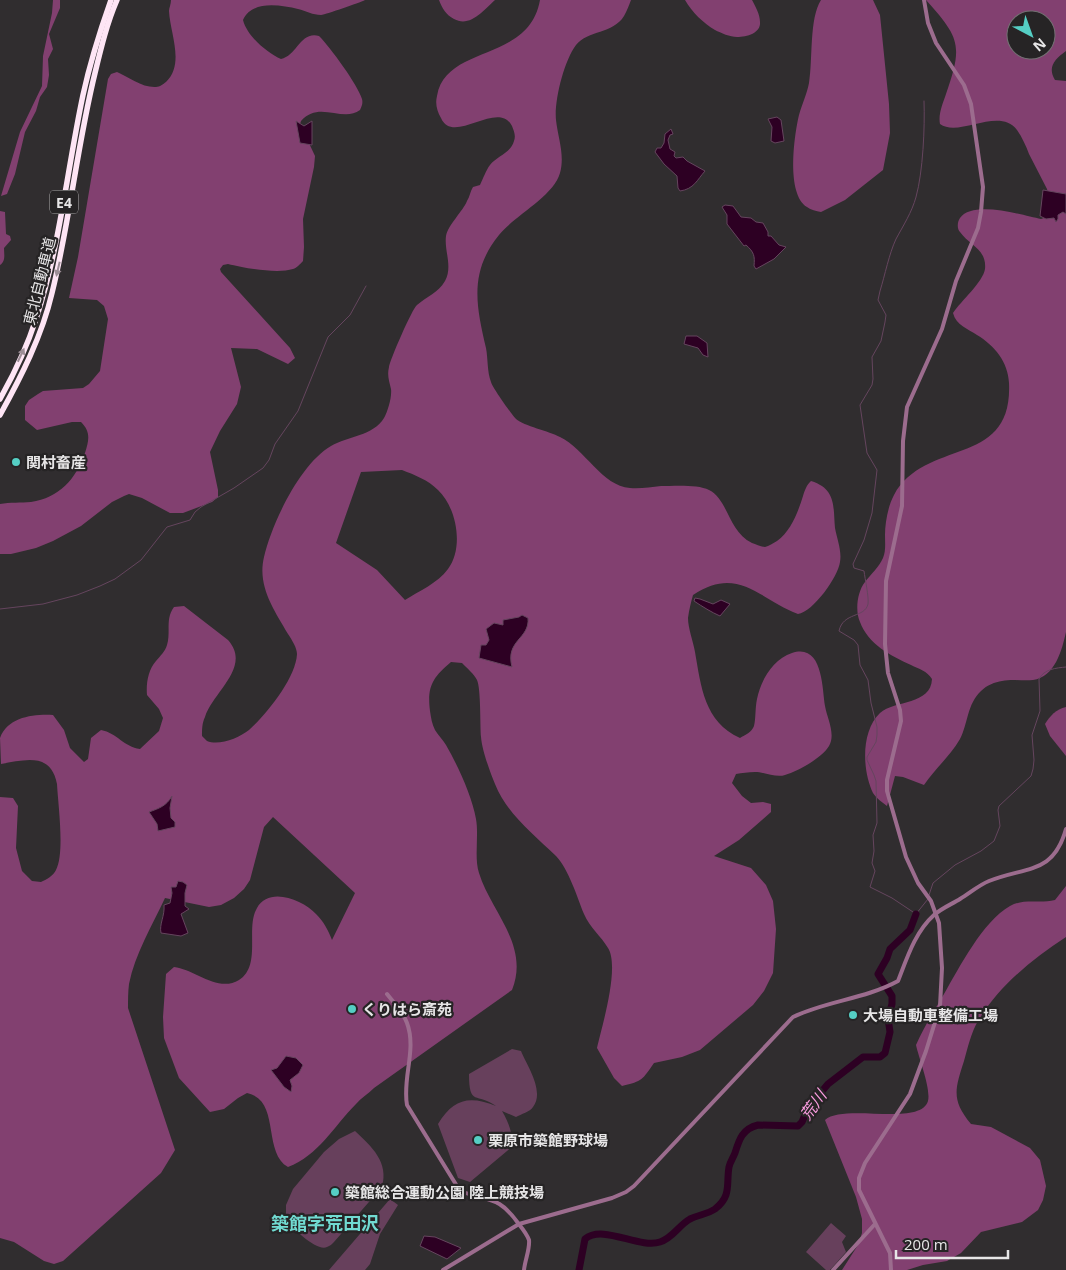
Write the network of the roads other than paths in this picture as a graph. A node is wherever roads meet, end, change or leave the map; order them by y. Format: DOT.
graph roads {
  1 [pos="111,0"];
  2 [pos="117,0"];
  3 [pos="924,0"];
  4 [pos="0,399"];
  5 [pos="0,416"];
  6 [pos="1066,829"];
  7 [pos="936,913"];
  8 [pos="386,994"];
  9 [pos="519,1224"];
  10 [pos="875,1224"];
  11 [pos="443,1270"];
  12 [pos="524,1270"];
  13 [pos="834,1270"];
  14 [pos="891,1270"];
  4 -- 1 [label="highway, 東北自動車道 / E4, one-way"];
  2 -- 5 [label="highway, 東北自動車道 / E4, one-way"];
  3 -- 7 [label="street"];
  6 -- 7 [label="street"];
  7 -- 9 [label="street"];
  7 -- 10 [label="street"];
  8 -- 9 [label="street"];
  9 -- 11 [label="street"];
  9 -- 12 [label="street"];
  10 -- 13 [label="street"];
  10 -- 14 [label="street"];
}
